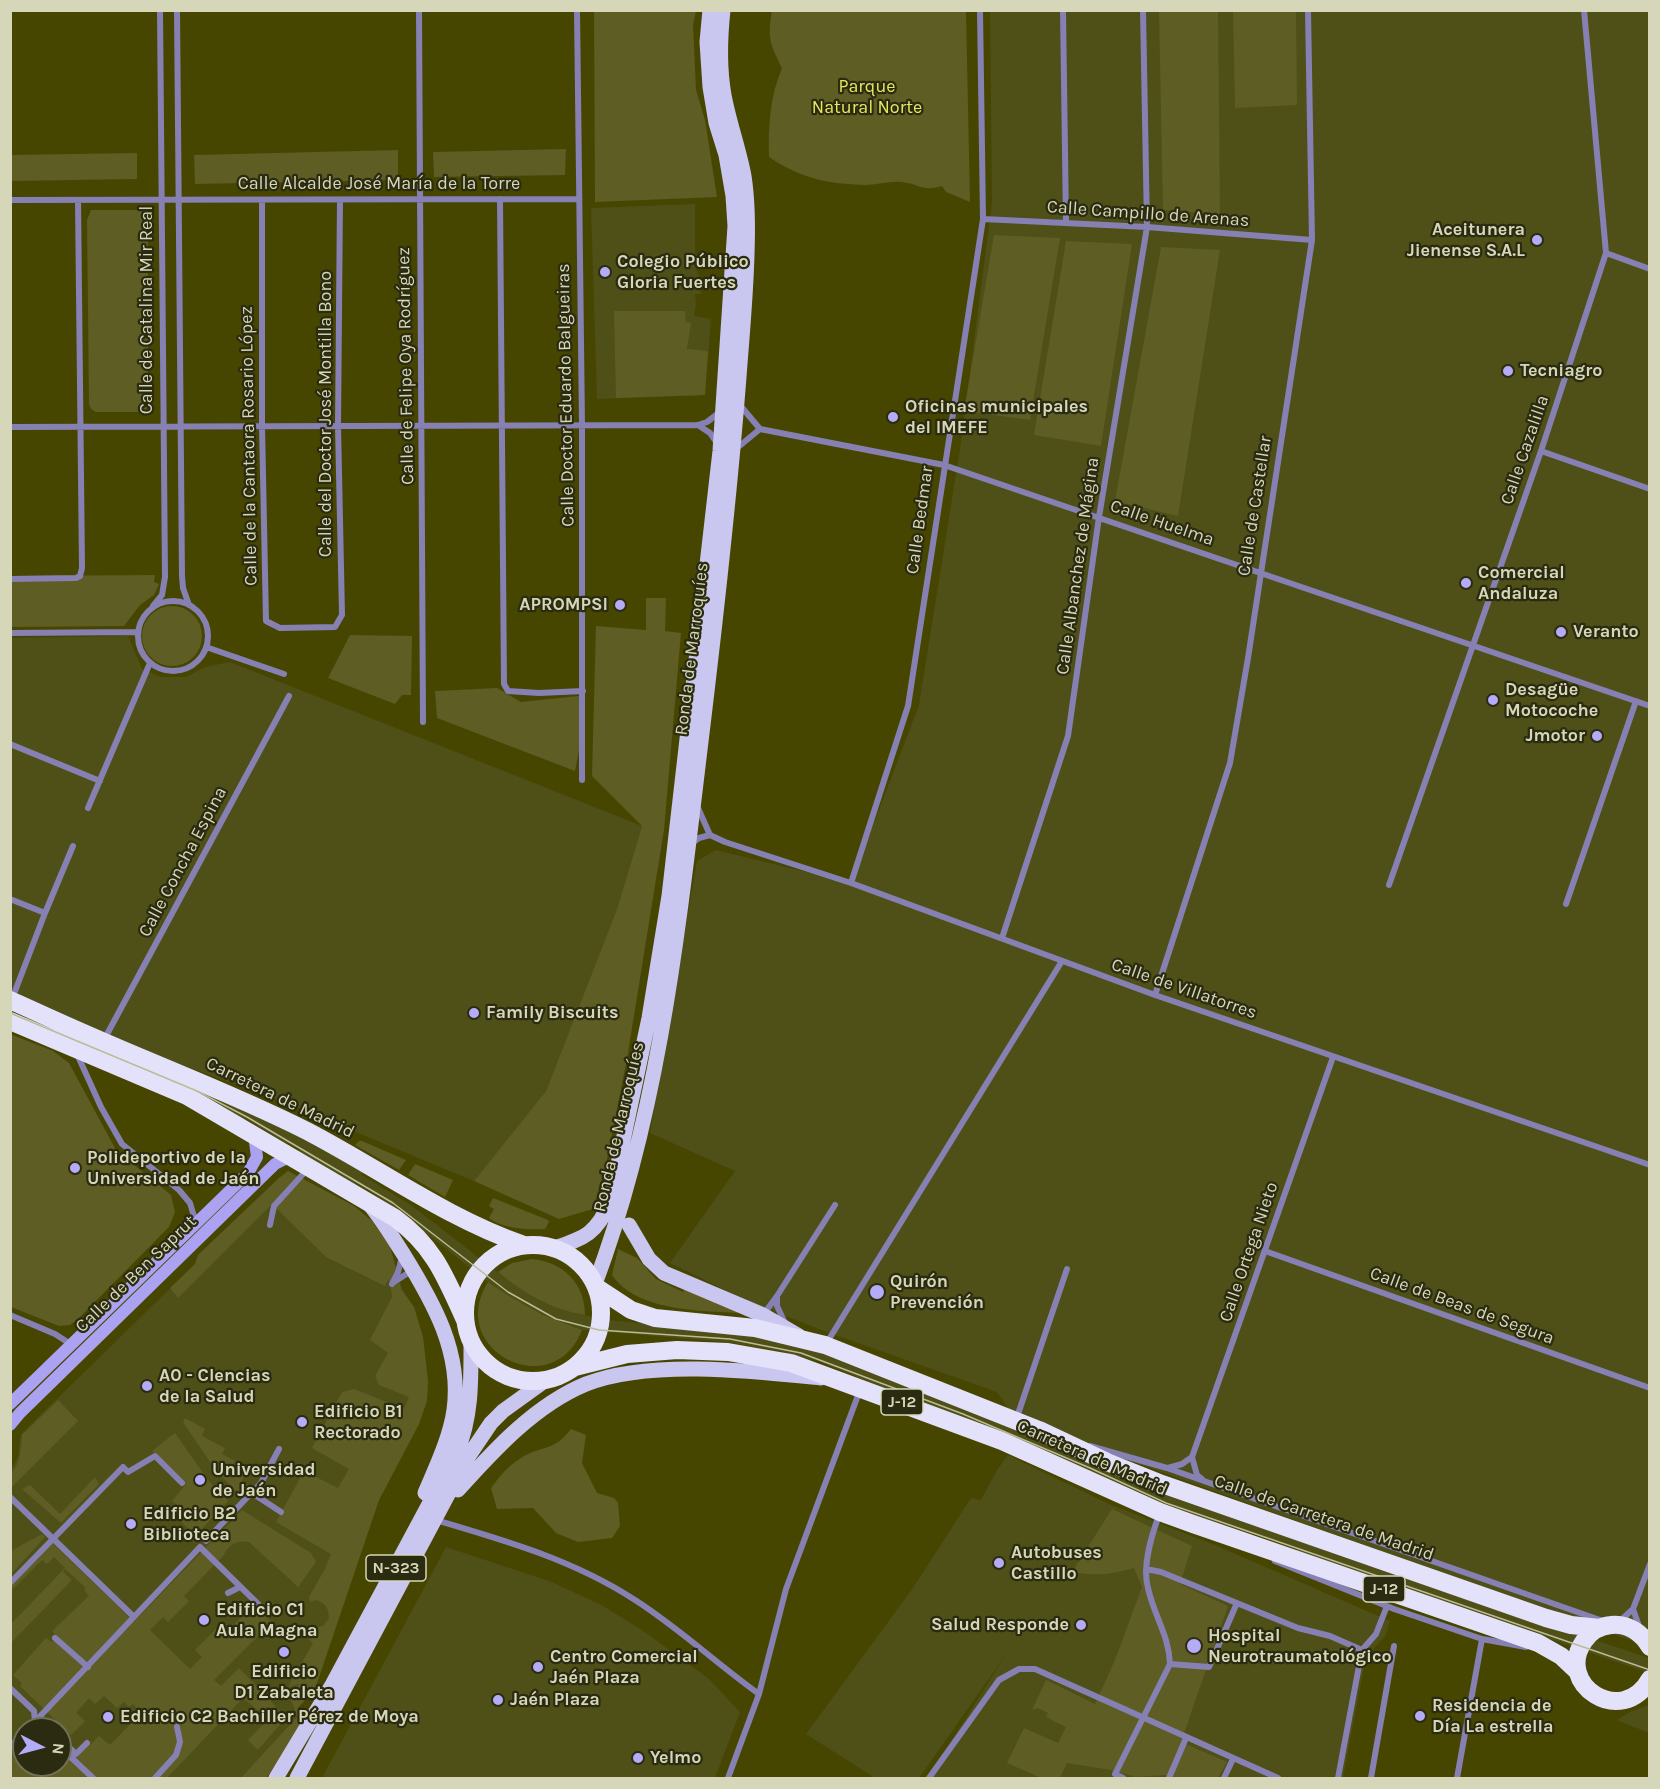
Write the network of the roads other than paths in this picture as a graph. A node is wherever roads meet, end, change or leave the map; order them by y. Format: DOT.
graph roads {
  1 [pos="160,10"];
  2 [pos="177,10"];
  3 [pos="419,10"];
  4 [pos="578,10"];
  5 [pos="710,10"];
  6 [pos="723,10"];
  7 [pos="980,10"];
  8 [pos="1063,10"];
  9 [pos="1143,10"];
  10 [pos="1308,10"];
  11 [pos="1584,10"];
  12 [pos="419,199"];
  13 [pos="500,199"];
  14 [pos="579,199"];
  15 [pos="10,200"];
  16 [pos="78,200"];
  17 [pos="162,200"];
  18 [pos="179,200"];
  19 [pos="262,200"];
  20 [pos="340,200"];
  21 [pos="983,219"];
  22 [pos="1066,223"];
  23 [pos="1147,227"];
  24 [pos="1312,240"];
  25 [pos="1606,253"];
  26 [pos="1650,269"];
  27 [pos="731,404"];
  28 [pos="501,424"];
  29 [pos="582,424"];
  30 [pos="338,425"];
  31 [pos="423,425"];
  32 [pos="698,425"];
  33 [pos="163,426"];
  34 [pos="180,426"];
  35 [pos="262,426"];
  36 [pos="10,427"];
  37 [pos="81,427"];
  38 [pos="760,429"];
  39 [pos="727,451"];
  40 [pos="1540,451"];
  41 [pos="944,465"];
  42 [pos="1650,489"];
  43 [pos="1099,517"];
  44 [pos="1260,572"];
  45 [pos="10,579"];
  46 [pos="189,605"];
  47 [pos="153,606"];
  48 [pos="335,627"];
  49 [pos="137,632"];
  50 [pos="10,633"];
  51 [pos="206,646"];
  52 [pos="1473,646"];
  53 [pos="150,663"];
  54 [pos="284,674"];
  55 [pos="583,691"];
  56 [pos="289,696"];
  57 [pos="1636,701"];
  58 [pos="1650,706"];
  59 [pos="423,722"];
  60 [pos="10,744"];
  61 [pos="582,780"];
  62 [pos="100,782"];
  63 [pos="694,797"];
  64 [pos="88,808"];
  65 [pos="710,835"];
  66 [pos="74,846"];
  67 [pos="687,853"];
  68 [pos="851,884"];
  69 [pos="1389,885"];
  70 [pos="10,899"];
  71 [pos="1566,904"];
  72 [pos="45,913"];
  73 [pos="1002,938"];
  74 [pos="1062,961"];
  75 [pos="1155,995"];
  76 [pos="11,1000"];
  77 [pos="10,1021"];
  78 [pos="103,1042"];
  79 [pos="75,1048"];
  80 [pos="1333,1057"];
  81 [pos="254,1134"];
  82 [pos="291,1156"];
  83 [pos="1650,1165"];
  84 [pos="304,1173"];
  85 [pos="624,1199"];
  86 [pos="366,1201"];
  87 [pos="835,1205"];
  88 [pos="197,1224"];
  89 [pos="629,1225"];
  90 [pos="270,1226"];
  91 [pos="524,1245"];
  92 [pos="554,1248"];
  93 [pos="1265,1251"];
  94 [pos="403,1253"];
  95 [pos="1067,1269"];
  96 [pos="416,1274"];
  97 [pos="596,1286"];
  98 [pos="777,1296"];
  99 [pos="10,1315"];
  100 [pos="465,1320"];
  101 [pos="759,1321"];
  102 [pos="796,1334"];
  103 [pos="471,1342"];
  104 [pos="72,1345"];
  105 [pos="825,1345"];
  106 [pos="574,1368"];
  107 [pos="546,1380"];
  108 [pos="842,1381"];
  109 [pos="861,1388"];
  110 [pos="1650,1388"];
  111 [pos="10,1404"];
  112 [pos="1016,1420"];
  113 [pos="10,1425"];
  114 [pos="1039,1430"];
  115 [pos="279,1449"];
  116 [pos="1192,1457"];
  117 [pos="1167,1468"];
  118 [pos="1203,1481"];
  119 [pos="182,1483"];
  120 [pos="252,1493"];
  121 [pos="10,1497"];
  122 [pos="445,1503"];
  123 [pos="281,1512"];
  124 [pos="1160,1512"];
  125 [pos="435,1520"];
  126 [pos="1213,1532"];
  127 [pos="210,1536"];
  128 [pos="53,1539"];
  129 [pos="411,1539"];
  130 [pos="1650,1564"];
  131 [pos="1146,1569"];
  132 [pos="10,1583"];
  133 [pos="240,1587"];
  134 [pos="228,1593"];
  135 [pos="1237,1603"];
  136 [pos="258,1604"];
  137 [pos="1387,1606"];
  138 [pos="1633,1609"];
  139 [pos="134,1617"];
  140 [pos="1609,1626"];
  141 [pos="56,1638"];
  142 [pos="1482,1639"];
  143 [pos="1648,1643"];
  144 [pos="1394,1646"];
  145 [pos="1362,1650"];
  146 [pos="1554,1651"];
  147 [pos="1170,1664"];
  148 [pos="88,1667"];
  149 [pos="1578,1672"];
  150 [pos="1650,1679"];
  151 [pos="10,1688"];
  152 [pos="1644,1693"];
  153 [pos="759,1694"];
  154 [pos="36,1717"];
  155 [pos="40,1717"];
  156 [pos="1142,1719"];
  157 [pos="177,1727"];
  158 [pos="1186,1738"];
  159 [pos="87,1743"];
  160 [pos="72,1750"];
  161 [pos="176,1755"];
  162 [pos="72,1758"];
  163 [pos="1233,1759"];
  164 [pos="183,1761"];
  165 [pos="93,1779"];
  166 [pos="155,1779"];
  167 [pos="276,1779"];
  168 [pos="297,1779"];
  169 [pos="728,1779"];
  170 [pos="929,1779"];
  171 [pos="1123,1779"];
  172 [pos="1169,1779"];
  173 [pos="1224,1779"];
  174 [pos="1278,1779"];
  175 [pos="1338,1779"];
  176 [pos="1371,1779"];
  177 [pos="1457,1779"];
  1 -- 17 [label="street, Calle de Catalina Mir Real"];
  2 -- 18 [label="street, Calle de Catalina Mir Real"];
  3 -- 12 [label="street, Calle de Felipe Oya Rodríguez"];
  4 -- 14 [label="street, Calle Doctor Eduardo Balgueiras"];
  5 -- 27 [label="main road, Ronda de Marroquíes"];
  6 -- 27 [label="main road, Ronda de Marroquíes"];
  7 -- 21 [label="street, Calle Bedmar"];
  8 -- 22 [label="street"];
  9 -- 23 [label="street, Calle Albanchez de Mágina"];
  10 -- 24 [label="street, Calle de Castellar"];
  11 -- 25 [label="street, Calle Cazalilla"];
  12 -- 13 [label="street, Calle Alcalde José María de la Torre"];
  12 -- 20 [label="street, Calle Alcalde José María de la Torre"];
  12 -- 31 [label="street, Calle de Felipe Oya Rodríguez"];
  13 -- 14 [label="street, Calle Alcalde José María de la Torre"];
  13 -- 28 [label="street"];
  14 -- 29 [label="street, Calle Doctor Eduardo Balgueiras"];
  15 -- 16 [label="street, Calle Alcalde José María de la Torre"];
  16 -- 17 [label="street, Calle Alcalde José María de la Torre"];
  16 -- 37 [label="street"];
  17 -- 18 [label="street, Calle Alcalde José María de la Torre"];
  17 -- 33 [label="street, Calle de Catalina Mir Real"];
  18 -- 19 [label="street, Calle Alcalde José María de la Torre"];
  18 -- 34 [label="street, Calle de Catalina Mir Real"];
  19 -- 20 [label="street, Calle Alcalde José María de la Torre"];
  19 -- 35 [label="street, Calle de la Cantaora Rosario López"];
  20 -- 30 [label="street, Calle del Doctor José Montilla Bono"];
  21 -- 22 [label="street, Calle Campillo de Arenas"];
  21 -- 41 [label="street, Calle Bedmar"];
  22 -- 23 [label="street, Calle Campillo de Arenas"];
  23 -- 24 [label="street, Calle Campillo de Arenas"];
  23 -- 43 [label="street, Calle Albanchez de Mágina"];
  24 -- 44 [label="street, Calle de Castellar"];
  25 -- 26 [label="street"];
  25 -- 40 [label="street, Calle Cazalilla"];
  27 -- 32 [label="street"];
  27 -- 38 [label="street"];
  27 -- 39 [label="main road, Ronda de Marroquíes"];
  28 -- 29 [label="street"];
  28 -- 31 [label="street"];
  28 -- 55 [label="street"];
  29 -- 32 [label="street"];
  29 -- 55 [label="street, Calle Doctor Eduardo Balgueiras"];
  30 -- 31 [label="street"];
  30 -- 35 [label="street"];
  30 -- 48 [label="street, Calle del Doctor José Montilla Bono"];
  31 -- 59 [label="street, Calle de Felipe Oya Rodríguez"];
  32 -- 39 [label="street"];
  33 -- 34 [label="street"];
  33 -- 37 [label="street"];
  33 -- 47 [label="street, Calle de Catalina Mir Real"];
  34 -- 35 [label="street"];
  34 -- 46 [label="street, Calle de Catalina Mir Real"];
  35 -- 48 [label="street, Calle de la Cantaora Rosario López"];
  36 -- 37 [label="street"];
  37 -- 45 [label="street"];
  38 -- 39 [label="street"];
  38 -- 41 [label="street, Calle Huelma"];
  39 -- 63 [label="main road, Ronda de Marroquíes"];
  39 -- 92 [label="main road, Ronda de Marroquíes"];
  40 -- 42 [label="street"];
  40 -- 52 [label="street, Calle Cazalilla"];
  41 -- 43 [label="street, Calle Huelma"];
  41 -- 68 [label="street, Calle Bedmar"];
  43 -- 44 [label="street, Calle Huelma"];
  43 -- 73 [label="street, Calle Albanchez de Mágina"];
  44 -- 52 [label="street, Calle Huelma"];
  44 -- 75 [label="street, Calle de Castellar"];
  46 -- 47 [label="street"];
  46 -- 51 [label="street"];
  47 -- 49 [label="street"];
  49 -- 50 [label="street"];
  49 -- 53 [label="street"];
  51 -- 53 [label="street"];
  51 -- 54 [label="street"];
  52 -- 57 [label="street, Calle Huelma"];
  52 -- 69 [label="street, Calle Cazalilla"];
  53 -- 62 [label="street"];
  55 -- 61 [label="street, Calle Doctor Eduardo Balgueiras"];
  56 -- 78 [label="street, Calle Concha Espina"];
  57 -- 58 [label="street, Calle Huelma"];
  57 -- 71 [label="street"];
  60 -- 62 [label="street"];
  62 -- 64 [label="street"];
  63 -- 65 [label="street"];
  63 -- 67 [label="main road, Ronda de Marroquíes"];
  65 -- 67 [label="street"];
  65 -- 68 [label="street, Calle de Villatorres"];
  66 -- 72 [label="street"];
  67 -- 85 [label="main road, Ronda de Marroquíes"];
  68 -- 73 [label="street, Calle de Villatorres"];
  70 -- 72 [label="street"];
  72 -- 76 [label="street"];
  73 -- 74 [label="street, Calle de Villatorres"];
  74 -- 75 [label="street, Calle de Villatorres"];
  74 -- 105 [label="street"];
  75 -- 80 [label="street, Calle de Villatorres"];
  76 -- 78 [label="highway, Carretera de Madrid"];
  77 -- 79 [label="highway"];
  78 -- 91 [label="highway, Carretera de Madrid"];
  79 -- 81 [label="highway"];
  79 -- 88 [label="street, Calle de Ben Saprut"];
  80 -- 83 [label="street, Calle de Villatorres"];
  80 -- 93 [label="street, Calle Ortega Nieto"];
  81 -- 82 [label="highway"];
  81 -- 88 [label="street, Calle de Ben Saprut"];
  82 -- 86 [label="highway"];
  82 -- 113 [label="street, Calle de Ben Saprut"];
  84 -- 90 [label="street"];
  85 -- 89 [label="street"];
  85 -- 97 [label="main road, Ronda de Marroquíes"];
  86 -- 94 [label="main road"];
  86 -- 100 [label="highway"];
  87 -- 98 [label="street"];
  88 -- 104 [label="street, Calle de Ben Saprut"];
  89 -- 101 [label="main road"];
  91 -- 92 [label="highway"];
  91 -- 100 [label="highway"];
  92 -- 97 [label="highway"];
  93 -- 110 [label="street, Calle de Beas de Segura"];
  93 -- 116 [label="street, Calle Ortega Nieto"];
  94 -- 96 [label="main road"];
  94 -- 96 [label="street"];
  95 -- 112 [label="street"];
  96 -- 129 [label="main road"];
  97 -- 101 [label="highway, Carretera de Madrid / J-12"];
  97 -- 106 [label="highway"];
  98 -- 101 [label="street"];
  98 -- 102 [label="street"];
  99 -- 104 [label="street"];
  100 -- 103 [label="highway"];
  101 -- 102 [label="highway, Carretera de Madrid / J-12"];
  102 -- 105 [label="highway, Carretera de Madrid / J-12"];
  103 -- 107 [label="highway"];
  103 -- 129 [label="main road, N-323"];
  104 -- 111 [label="street, Calle de Ben Saprut"];
  105 -- 112 [label="highway, Carretera de Madrid / J-12"];
  106 -- 107 [label="highway"];
  106 -- 108 [label="highway, Carretera de Madrid / J-12"];
  107 -- 122 [label="main road, N-323"];
  108 -- 109 [label="highway, Carretera de Madrid / J-12"];
  108 -- 122 [label="main road"];
  109 -- 124 [label="highway, Carretera de Madrid / J-12"];
  109 -- 153 [label="street"];
  112 -- 114 [label="highway, Carretera de Madrid / J-12"];
  114 -- 117 [label="street"];
  114 -- 140 [label="highway, Calle de Carretera de Madrid / J-12"];
  115 -- 120 [label="street"];
  116 -- 117 [label="street"];
  116 -- 118 [label="street"];
  117 -- 118 [label="street"];
  118 -- 140 [label="street"];
  119 -- 128 [label="street"];
  120 -- 123 [label="street"];
  120 -- 127 [label="street"];
  121 -- 128 [label="street"];
  122 -- 125 [label="main road, N-323"];
  124 -- 126 [label="highway, Carretera de Madrid / J-12"];
  124 -- 131 [label="street"];
  125 -- 153 [label="street"];
  125 -- 168 [label="main road, N-323"];
  126 -- 137 [label="street"];
  126 -- 146 [label="highway, Carretera de Madrid / J-12"];
  128 -- 132 [label="street"];
  128 -- 139 [label="street"];
  129 -- 167 [label="main road, N-323"];
  130 -- 138 [label="street"];
  131 -- 135 [label="street"];
  131 -- 147 [label="street"];
  133 -- 134 [label="street"];
  133 -- 136 [label="street"];
  133 -- 139 [label="street"];
  135 -- 145 [label="street"];
  135 -- 147 [label="street"];
  137 -- 142 [label="street"];
  137 -- 145 [label="street"];
  138 -- 140 [label="street"];
  138 -- 143 [label="street"];
  139 -- 148 [label="street"];
  140 -- 143 [label="highway, Calle de Carretera de Madrid"];
  140 -- 149 [label="highway"];
  141 -- 148 [label="street"];
  142 -- 146 [label="street"];
  142 -- 177 [label="street"];
  144 -- 176 [label="street"];
  145 -- 175 [label="street"];
  146 -- 149 [label="highway, Carretera de Madrid / J-12"];
  147 -- 156 [label="street"];
  148 -- 155 [label="street"];
  149 -- 152 [label="highway, Carretera de Madrid"];
  150 -- 152 [label="highway"];
  151 -- 154 [label="street"];
  153 -- 169 [label="street"];
  156 -- 158 [label="street"];
  156 -- 170 [label="street"];
  156 -- 171 [label="street"];
  157 -- 161 [label="street"];
  158 -- 163 [label="street"];
  158 -- 172 [label="street"];
  159 -- 160 [label="street"];
  161 -- 164 [label="street"];
  161 -- 166 [label="street"];
  162 -- 165 [label="street"];
  163 -- 173 [label="street"];
  163 -- 174 [label="street"];
}
